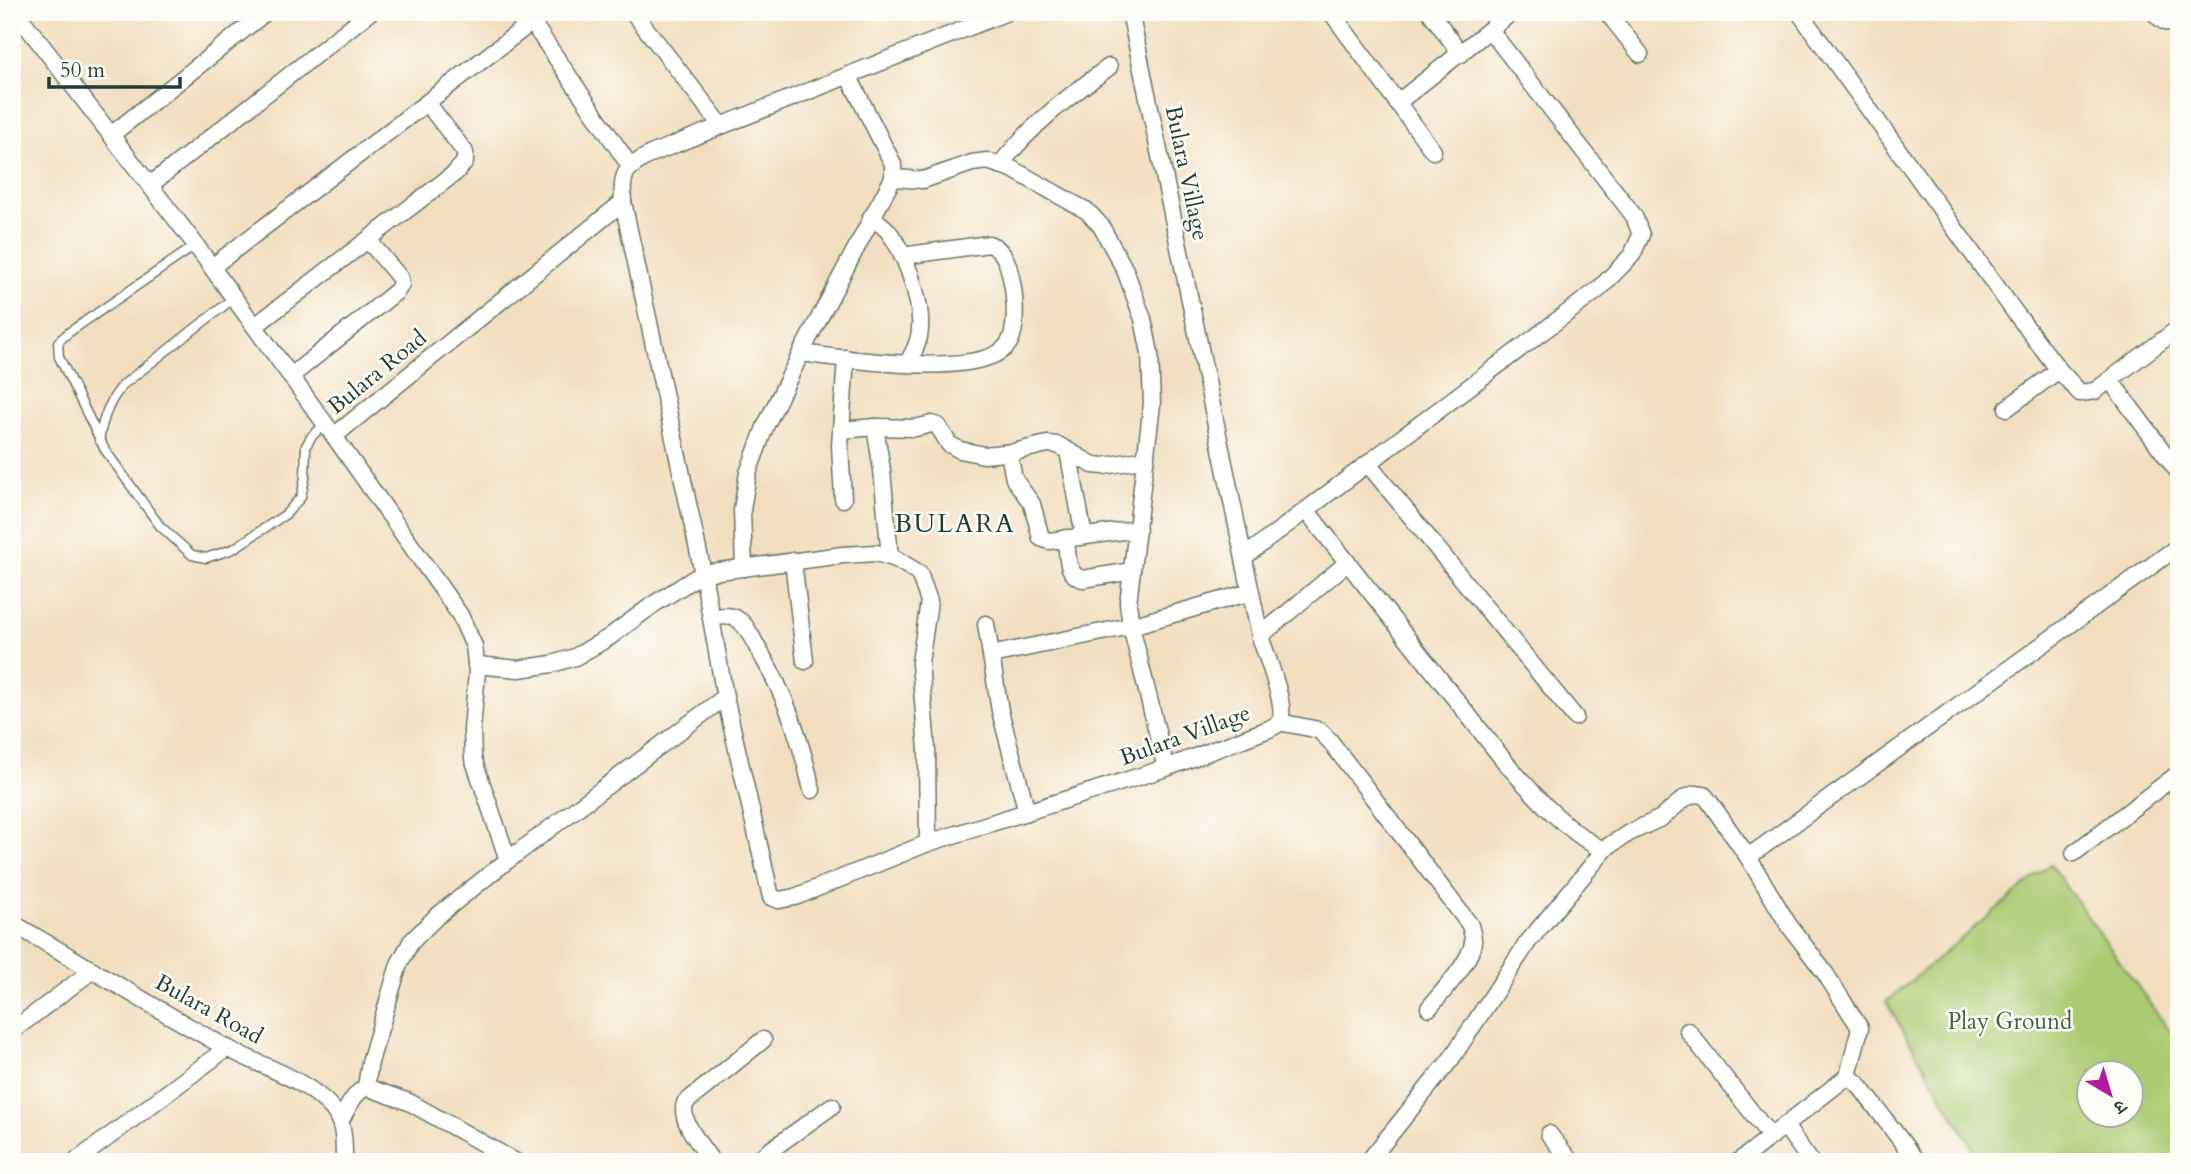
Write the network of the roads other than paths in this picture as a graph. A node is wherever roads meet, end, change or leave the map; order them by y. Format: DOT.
graph roads {
  1 [pos="16,12"];
  2 [pos="266,12"];
  3 [pos="370,12"];
  4 [pos="632,12"];
  5 [pos="1007,12"];
  6 [pos="1130,12"];
  7 [pos="1331,12"];
  8 [pos="1430,12"];
  9 [pos="1512,12"];
  10 [pos="1607,12"];
  11 [pos="1800,12"];
  12 [pos="2156,12"];
  13 [pos="528,17"];
  14 [pos="2179,26"];
  15 [pos="1490,30"];
  16 [pos="1461,54"];
  17 [pos="1640,54"];
  18 [pos="1109,67"];
  19 [pos="848,75"];
  20 [pos="427,103"];
  21 [pos="1397,103"];
  22 [pos="721,125"];
  23 [pos="111,135"];
  24 [pos="1433,151"];
  25 [pos="1000,165"];
  26 [pos="630,166"];
  27 [pos="893,178"];
  28 [pos="150,185"];
  29 [pos="623,202"];
  30 [pos="871,217"];
  31 [pos="368,240"];
  32 [pos="196,245"];
  33 [pos="902,256"];
  34 [pos="212,267"];
  35 [pos="234,298"];
  36 [pos="255,326"];
  37 [pos="2179,328"];
  38 [pos="801,353"];
  39 [pos="846,358"];
  40 [pos="907,364"];
  41 [pos="2059,369"];
  42 [pos="291,376"];
  43 [pos="2110,380"];
  44 [pos="2007,408"];
  45 [pos="875,426"];
  46 [pos="330,430"];
  47 [pos="841,430"];
  48 [pos="99,440"];
  49 [pos="1068,451"];
  50 [pos="1009,453"];
  51 [pos="1146,458"];
  52 [pos="1368,464"];
  53 [pos="2179,473"];
  54 [pos="843,499"];
  55 [pos="1306,510"];
  56 [pos="1138,529"];
  57 [pos="1084,536"];
  58 [pos="1066,538"];
  59 [pos="2176,553"];
  60 [pos="890,557"];
  61 [pos="1244,557"];
  62 [pos="793,561"];
  63 [pos="1347,562"];
  64 [pos="744,568"];
  65 [pos="1132,571"];
  66 [pos="703,573"];
  67 [pos="1251,592"];
  68 [pos="711,617"];
  69 [pos="986,624"];
  70 [pos="1132,626"];
  71 [pos="1260,636"];
  72 [pos="991,655"];
  73 [pos="805,661"];
  74 [pos="476,665"];
  75 [pos="725,697"];
  76 [pos="1575,717"];
  77 [pos="1279,722"];
  78 [pos="1166,768"];
  79 [pos="2179,772"];
  80 [pos="812,790"];
  81 [pos="1027,812"];
  82 [pos="928,843"];
  83 [pos="1604,850"];
  84 [pos="2074,853"];
  85 [pos="1748,857"];
  86 [pos="508,860"];
  87 [pos="12,923"];
  88 [pos="93,970"];
  89 [pos="1429,1008"];
  90 [pos="12,1031"];
  91 [pos="1688,1031"];
  92 [pos="763,1040"];
  93 [pos="226,1048"];
  94 [pos="1848,1076"];
  95 [pos="366,1087"];
  96 [pos="832,1106"];
  97 [pos="340,1122"];
  98 [pos="1785,1126"];
  99 [pos="1549,1134"];
  100 [pos="1771,1137"];
  101 [pos="75,1162"];
  102 [pos="344,1162"];
  103 [pos="516,1162"];
  104 [pos="712,1162"];
  105 [pos="754,1162"];
  106 [pos="1368,1162"];
  107 [pos="1571,1162"];
  108 [pos="1738,1162"];
  109 [pos="1811,1162"];
  110 [pos="1917,1162"];
  1 -- 23 [label="street"];
  2 -- 23 [label="street"];
  3 -- 28 [label="street"];
  4 -- 22 [label="street"];
  5 -- 19 [label="street"];
  6 -- 61 [label="street, Bulara Village"];
  7 -- 21 [label="street"];
  8 -- 16 [label="street"];
  9 -- 15 [label="street"];
  10 -- 17 [label="street"];
  11 -- 41 [label="street"];
  12 -- 14 [label="street"];
  13 -- 20 [label="street"];
  13 -- 26 [label="street"];
  15 -- 16 [label="street"];
  15 -- 52 [label="street"];
  16 -- 21 [label="street"];
  18 -- 25 [label="street"];
  19 -- 22 [label="street"];
  19 -- 27 [label="street"];
  20 -- 31 [label="street"];
  20 -- 34 [label="street"];
  21 -- 24 [label="street"];
  22 -- 26 [label="street"];
  23 -- 28 [label="street"];
  25 -- 27 [label="street"];
  25 -- 51 [label="street"];
  26 -- 29 [label="street"];
  27 -- 30 [label="street"];
  28 -- 32 [label="street"];
  29 -- 46 [label="street, Bulara Road"];
  29 -- 66 [label="street"];
  30 -- 33 [label="street"];
  30 -- 38 [label="street"];
  31 -- 36 [label="street"];
  31 -- 42 [label="street"];
  32 -- 34 [label="street"];
  32 -- 48 [label="lane"];
  33 -- 40 [label="street"];
  33 -- 40 [label="street"];
  34 -- 35 [label="street"];
  35 -- 36 [label="street"];
  35 -- 48 [label="lane"];
  36 -- 42 [label="street"];
  37 -- 43 [label="street"];
  38 -- 39 [label="street"];
  38 -- 64 [label="street"];
  39 -- 40 [label="street"];
  39 -- 47 [label="street"];
  41 -- 43 [label="street"];
  41 -- 44 [label="street"];
  42 -- 46 [label="street"];
  43 -- 53 [label="street"];
  45 -- 47 [label="street"];
  45 -- 50 [label="street"];
  45 -- 60 [label="street"];
  46 -- 48 [label="lane"];
  46 -- 74 [label="street, Bulara Road"];
  47 -- 54 [label="street"];
  49 -- 50 [label="street"];
  49 -- 51 [label="street"];
  49 -- 57 [label="street"];
  50 -- 58 [label="street"];
  51 -- 56 [label="street"];
  52 -- 55 [label="street"];
  52 -- 76 [label="street"];
  55 -- 61 [label="street"];
  55 -- 63 [label="street"];
  56 -- 57 [label="street"];
  56 -- 65 [label="street"];
  57 -- 58 [label="street"];
  58 -- 65 [label="street"];
  59 -- 85 [label="street"];
  60 -- 62 [label="street"];
  60 -- 82 [label="street"];
  61 -- 67 [label="street, Bulara Village"];
  62 -- 64 [label="street"];
  62 -- 73 [label="street"];
  63 -- 71 [label="street"];
  63 -- 83 [label="street"];
  64 -- 66 [label="street"];
  65 -- 70 [label="street"];
  66 -- 68 [label="street"];
  66 -- 74 [label="street"];
  67 -- 70 [label="street"];
  67 -- 71 [label="street, Bulara Village"];
  68 -- 75 [label="street"];
  68 -- 80 [label="street"];
  69 -- 72 [label="street"];
  70 -- 72 [label="street"];
  70 -- 78 [label="street"];
  71 -- 77 [label="street, Bulara Village"];
  72 -- 81 [label="street"];
  74 -- 86 [label="street, Bulara Road"];
  75 -- 82 [label="street, Bulara Village"];
  75 -- 86 [label="street"];
  77 -- 78 [label="street, Bulara Village"];
  77 -- 89 [label="street"];
  78 -- 81 [label="street, Bulara Village"];
  79 -- 84 [label="street"];
  81 -- 82 [label="street, Bulara Village"];
  83 -- 85 [label="street"];
  83 -- 106 [label="street"];
  85 -- 94 [label="street"];
  86 -- 95 [label="street"];
  87 -- 88 [label="street, Bulara Road"];
  88 -- 90 [label="street"];
  88 -- 93 [label="street, Bulara Road"];
  91 -- 100 [label="street"];
  92 -- 104 [label="street"];
  93 -- 97 [label="street, Bulara Road"];
  93 -- 101 [label="street"];
  94 -- 98 [label="street"];
  94 -- 110 [label="street"];
  95 -- 97 [label="street"];
  95 -- 103 [label="street"];
  96 -- 105 [label="street"];
  97 -- 102 [label="street"];
  98 -- 100 [label="street"];
  98 -- 109 [label="street"];
  99 -- 107 [label="street"];
  100 -- 108 [label="street"];
}
